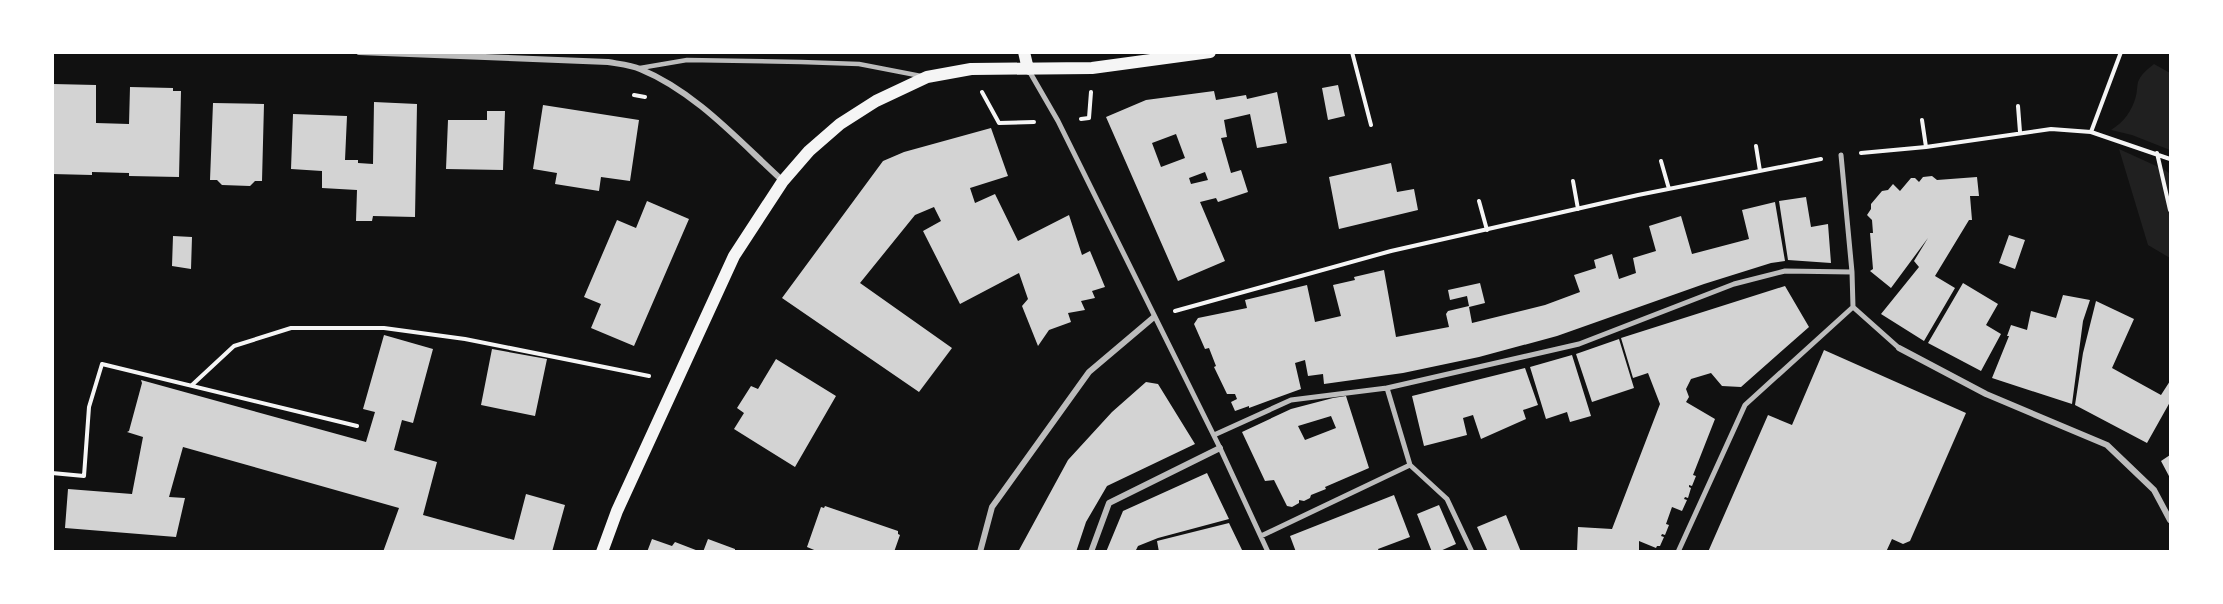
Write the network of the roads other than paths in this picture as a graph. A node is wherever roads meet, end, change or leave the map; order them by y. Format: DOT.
graph roads {
  1 [pos="359,52"];
  2 [pos="1024,52"];
  3 [pos="1210,52"];
  4 [pos="639,69"];
  5 [pos="1028,69"];
  6 [pos="927,77"];
  7 [pos="1841,155"];
  8 [pos="783,181"];
  9 [pos="1852,272"];
  10 [pos="1853,307"];
  11 [pos="1154,317"];
  12 [pos="1899,348"];
  13 [pos="1387,388"];
  14 [pos="1214,435"];
  15 [pos="1220,448"];
  16 [pos="1410,465"];
  17 [pos="2170,520"];
  18 [pos="1261,536"];
  19 [pos="602,552"];
  20 [pos="980,552"];
  21 [pos="1091,552"];
  22 [pos="1268,552"];
  23 [pos="1472,552"];
  24 [pos="1678,552"];
  1 -- 4 [label="street"];
  2 -- 5 [label="main road"];
  3 -- 5 [label="main road"];
  4 -- 6 [label="lane"];
  4 -- 8 [label="street"];
  5 -- 6 [label="main road"];
  5 -- 11 [label="street"];
  6 -- 8 [label="main road"];
  7 -- 9 [label="street"];
  8 -- 19 [label="main road"];
  9 -- 10 [label="street"];
  9 -- 13 [label="street"];
  10 -- 12 [label="street"];
  10 -- 24 [label="street"];
  11 -- 14 [label="street"];
  11 -- 20 [label="street"];
  12 -- 17 [label="street"];
  13 -- 14 [label="street"];
  13 -- 16 [label="street"];
  14 -- 15 [label="street"];
  15 -- 18 [label="street"];
  15 -- 21 [label="street"];
  16 -- 18 [label="street"];
  16 -- 23 [label="street"];
  18 -- 22 [label="street"];
}
